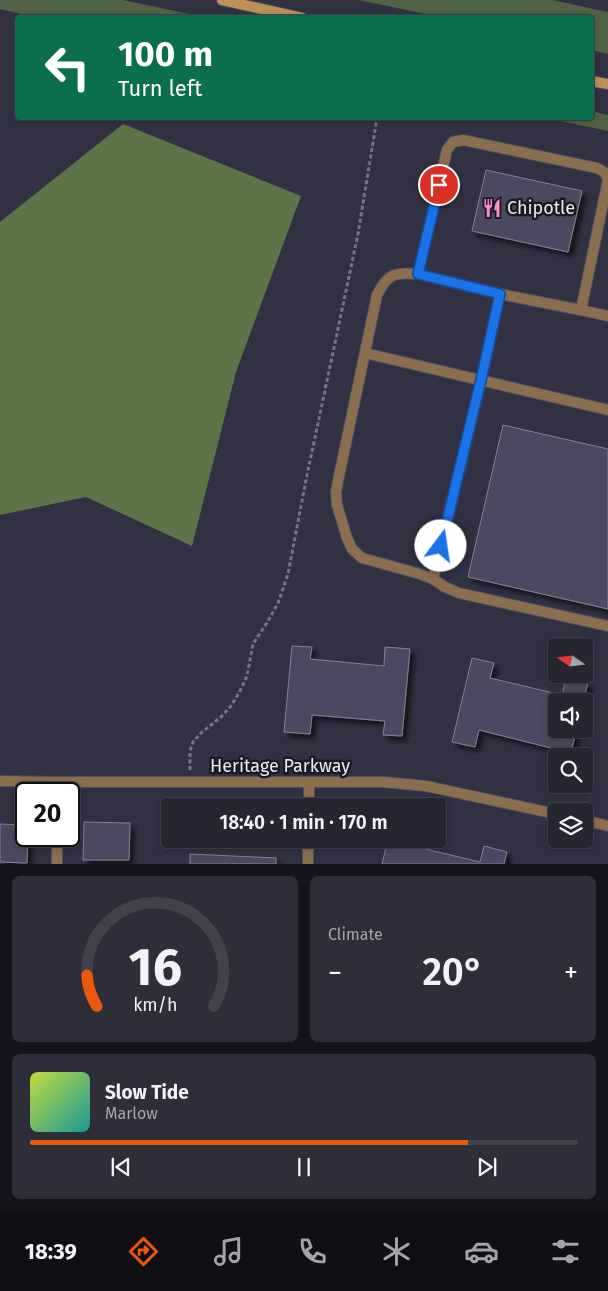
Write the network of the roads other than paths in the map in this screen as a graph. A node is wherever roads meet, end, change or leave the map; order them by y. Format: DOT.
graph roads {
  1 [pos="222,0"];
  2 [pos="289,15"];
  3 [pos="594,82"];
  4 [pos="608,84"];
  5 [pos="608,180"];
  6 [pos="418,274"];
  7 [pos="500,294"];
  8 [pos="581,310"];
  9 [pos="608,316"];
  10 [pos="365,353"];
  11 [pos="481,380"];
  12 [pos="608,410"];
  13 [pos="433,579"];
  14 [pos="608,626"];
  15 [pos="0,781"];
  16 [pos="56,782"];
  17 [pos="80,782"];
  18 [pos="309,782"];
  19 [pos="309,798"];
  20 [pos="548,812"];
  21 [pos="593,822"];
  22 [pos="608,826"];
  23 [pos="57,847"];
  24 [pos="308,848"];
  25 [pos="57,864"];
  26 [pos="308,864"];
  1 -- 2 [label="main road"];
  3 -- 4 [label="main road"];
  5 -- 6 [label="street"];
  5 -- 8 [label="street"];
  6 -- 7 [label="street"];
  6 -- 10 [label="street"];
  7 -- 8 [label="street"];
  7 -- 11 [label="street"];
  8 -- 9 [label="street"];
  10 -- 11 [label="street"];
  10 -- 13 [label="street"];
  11 -- 12 [label="street"];
  11 -- 13 [label="street"];
  13 -- 14 [label="street"];
  15 -- 16 [label="street, Heritage Parkway"];
  17 -- 18 [label="street, Heritage Parkway"];
  18 -- 19 [label="street"];
  18 -- 20 [label="street, Heritage Parkway"];
  21 -- 22 [label="street"];
  23 -- 25 [label="street"];
  24 -- 26 [label="street"];
}
